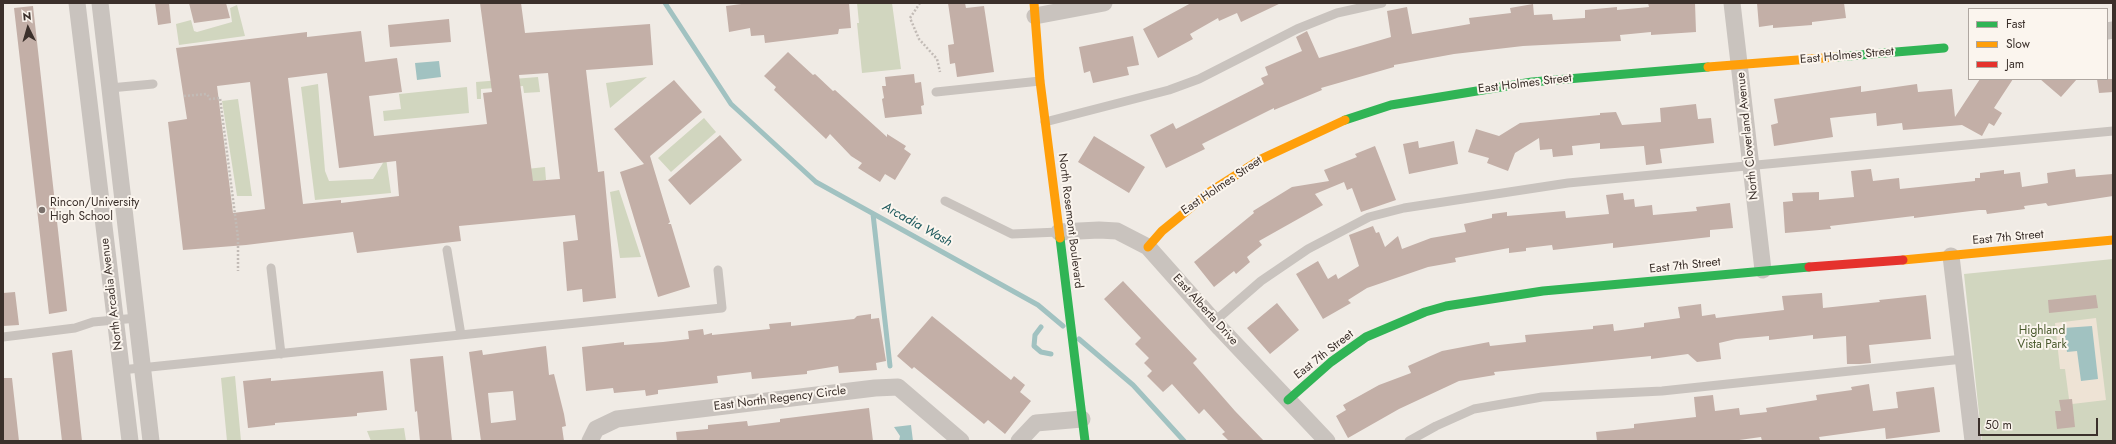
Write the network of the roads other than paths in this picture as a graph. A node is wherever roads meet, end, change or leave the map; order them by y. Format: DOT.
graph roads {
  1 [pos="77,3"];
  2 [pos="100,3"];
  3 [pos="1104,3"];
  4 [pos="1382,3"];
  5 [pos="1732,3"];
  6 [pos="1034,10"];
  7 [pos="1944,48"];
  8 [pos="1740,65"];
  9 [pos="1040,81"];
  10 [pos="153,84"];
  11 [pos="110,88"];
  12 [pos="88,91"];
  13 [pos="936,92"];
  14 [pos="1045,122"];
  15 [pos="2113,130"];
  16 [pos="1751,166"];
  17 [pos="945,201"];
  18 [pos="1059,232"];
  19 [pos="2113,240"];
  20 [pos="1148,247"];
  21 [pos="447,250"];
  22 [pos="1951,256"];
  23 [pos="270,268"];
  24 [pos="718,270"];
  25 [pos="1762,270"];
  26 [pos="137,318"];
  27 [pos="115,320"];
  28 [pos="1215,321"];
  29 [pos="461,335"];
  30 [pos="3,337"];
  31 [pos="281,354"];
  32 [pos="1963,359"];
  33 [pos="143,368"];
  34 [pos="121,370"];
  35 [pos="1288,400"];
  36 [pos="1082,419"];
  37 [pos="1023,439"];
  38 [pos="130,441"];
  39 [pos="151,441"];
  40 [pos="590,441"];
  41 [pos="961,441"];
  42 [pos="1085,441"];
  43 [pos="1327,441"];
  44 [pos="1409,441"];
  45 [pos="1973,441"];
  1 -- 12 [label="street, North Arcadia Avenue"];
  2 -- 11 [label="street, North Arcadia Avenue"];
  3 -- 6 [label="street"];
  4 -- 14 [label="lane"];
  5 -- 8 [label="street, North Cloverland Avenue"];
  6 -- 9 [label="street, North Rosemont Boulevard"];
  7 -- 8 [label="street, East Holmes Street"];
  8 -- 16 [label="street, North Cloverland Avenue"];
  8 -- 20 [label="street, East Holmes Street"];
  9 -- 13 [label="lane"];
  9 -- 14 [label="street, North Rosemont Boulevard"];
  10 -- 11 [label="lane"];
  11 -- 12 [label="street"];
  11 -- 26 [label="street, North Arcadia Avenue"];
  12 -- 27 [label="street, North Arcadia Avenue"];
  14 -- 18 [label="street, North Rosemont Boulevard"];
  15 -- 16 [label="lane"];
  16 -- 25 [label="street, North Cloverland Avenue"];
  16 -- 28 [label="lane"];
  17 -- 18 [label="lane"];
  18 -- 20 [label="street, East Alberta Drive"];
  18 -- 36 [label="street, North Rosemont Boulevard"];
  19 -- 22 [label="street, East 7th Street"];
  20 -- 28 [label="street, East Alberta Drive"];
  21 -- 29 [label="lane"];
  22 -- 25 [label="street, East 7th Street"];
  22 -- 32 [label="street"];
  23 -- 31 [label="lane"];
  24 -- 29 [label="lane"];
  25 -- 35 [label="street, East 7th Street"];
  26 -- 27 [label="lane"];
  26 -- 33 [label="street, North Arcadia Avenue"];
  27 -- 30 [label="lane"];
  27 -- 34 [label="street, North Arcadia Avenue"];
  28 -- 35 [label="street, East Alberta Drive"];
  29 -- 31 [label="lane"];
  31 -- 33 [label="lane"];
  32 -- 44 [label="lane"];
  32 -- 45 [label="street"];
  33 -- 34 [label="lane"];
  33 -- 39 [label="street, North Arcadia Avenue"];
  34 -- 38 [label="street, North Arcadia Avenue"];
  35 -- 43 [label="street, East Alberta Drive"];
  36 -- 37 [label="street"];
  36 -- 42 [label="street, North Rosemont Boulevard"];
  40 -- 41 [label="street, East North Regency Circle"];
}
